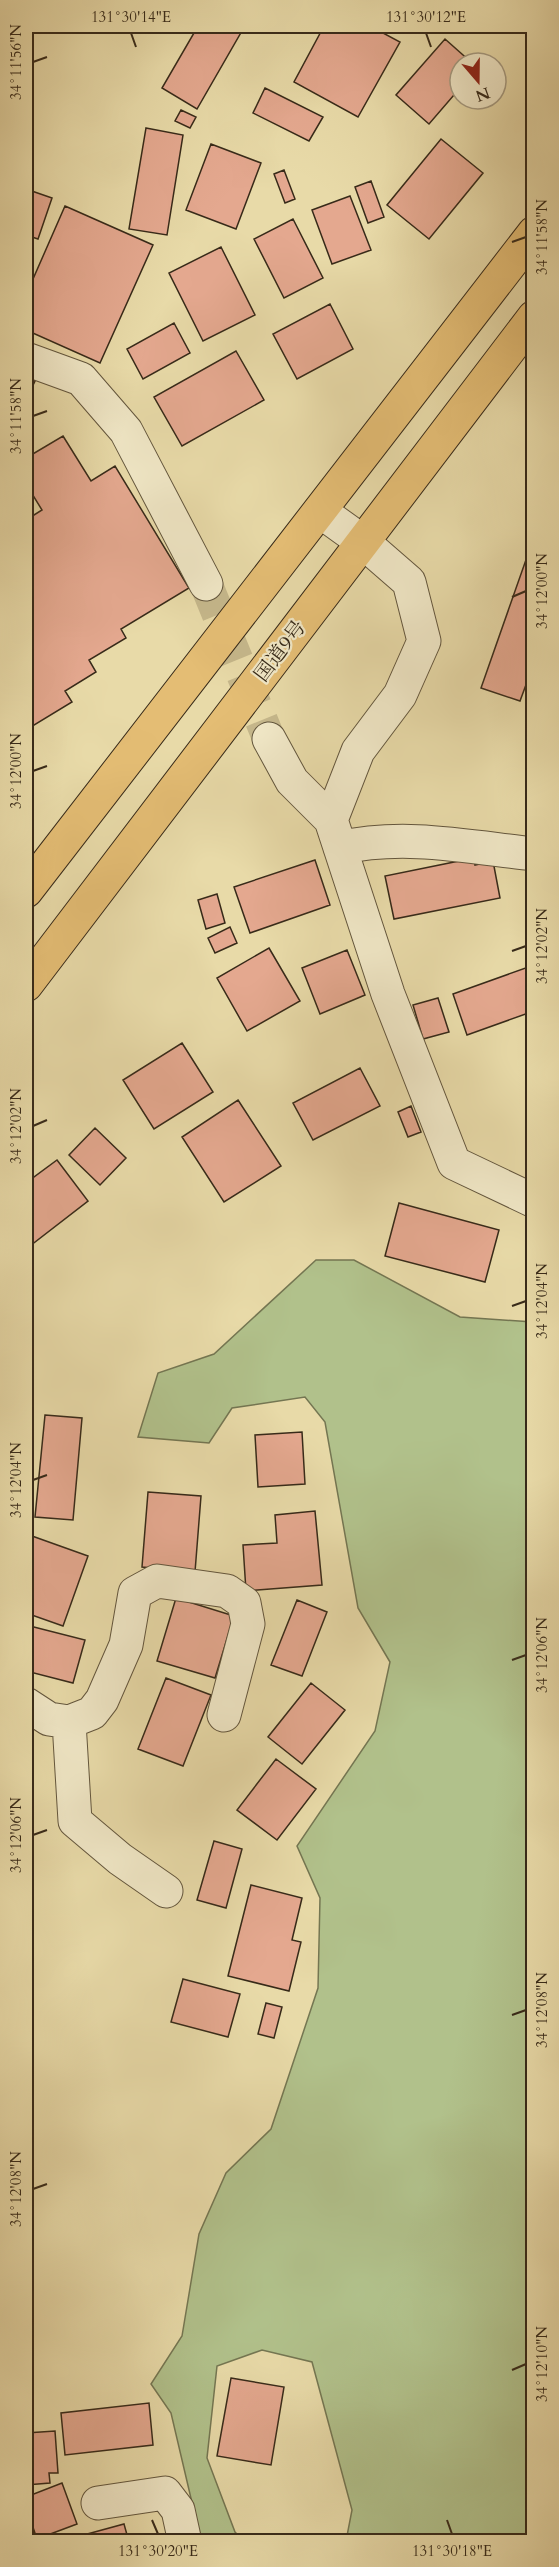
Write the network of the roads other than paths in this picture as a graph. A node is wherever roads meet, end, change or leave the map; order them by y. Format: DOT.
graph roads {
  1 [pos="534,233"];
  2 [pos="534,317"];
  3 [pos="26,359"];
  4 [pos="320,511"];
  5 [pos="363,542"];
  6 [pos="206,584"];
  7 [pos="269,739"];
  8 [pos="336,834"];
  9 [pos="534,854"];
  10 [pos="26,891"];
  11 [pos="26,986"];
  12 [pos="534,1201"];
  13 [pos="26,1704"];
  14 [pos="224,1715"];
  15 [pos="69,1722"];
  16 [pos="166,1891"];
  17 [pos="98,2503"];
  18 [pos="185,2541"];
  1 -- 4 [label="highway"];
  2 -- 5 [label="highway, 国道9号"];
  3 -- 6 [label="street"];
  4 -- 5 [label="street"];
  4 -- 10 [label="highway"];
  5 -- 8 [label="street"];
  5 -- 11 [label="highway, 国道9号"];
  7 -- 8 [label="street"];
  8 -- 9 [label="street"];
  8 -- 12 [label="street"];
  13 -- 15 [label="street"];
  14 -- 15 [label="street"];
  15 -- 16 [label="street"];
  17 -- 18 [label="street"];
}
